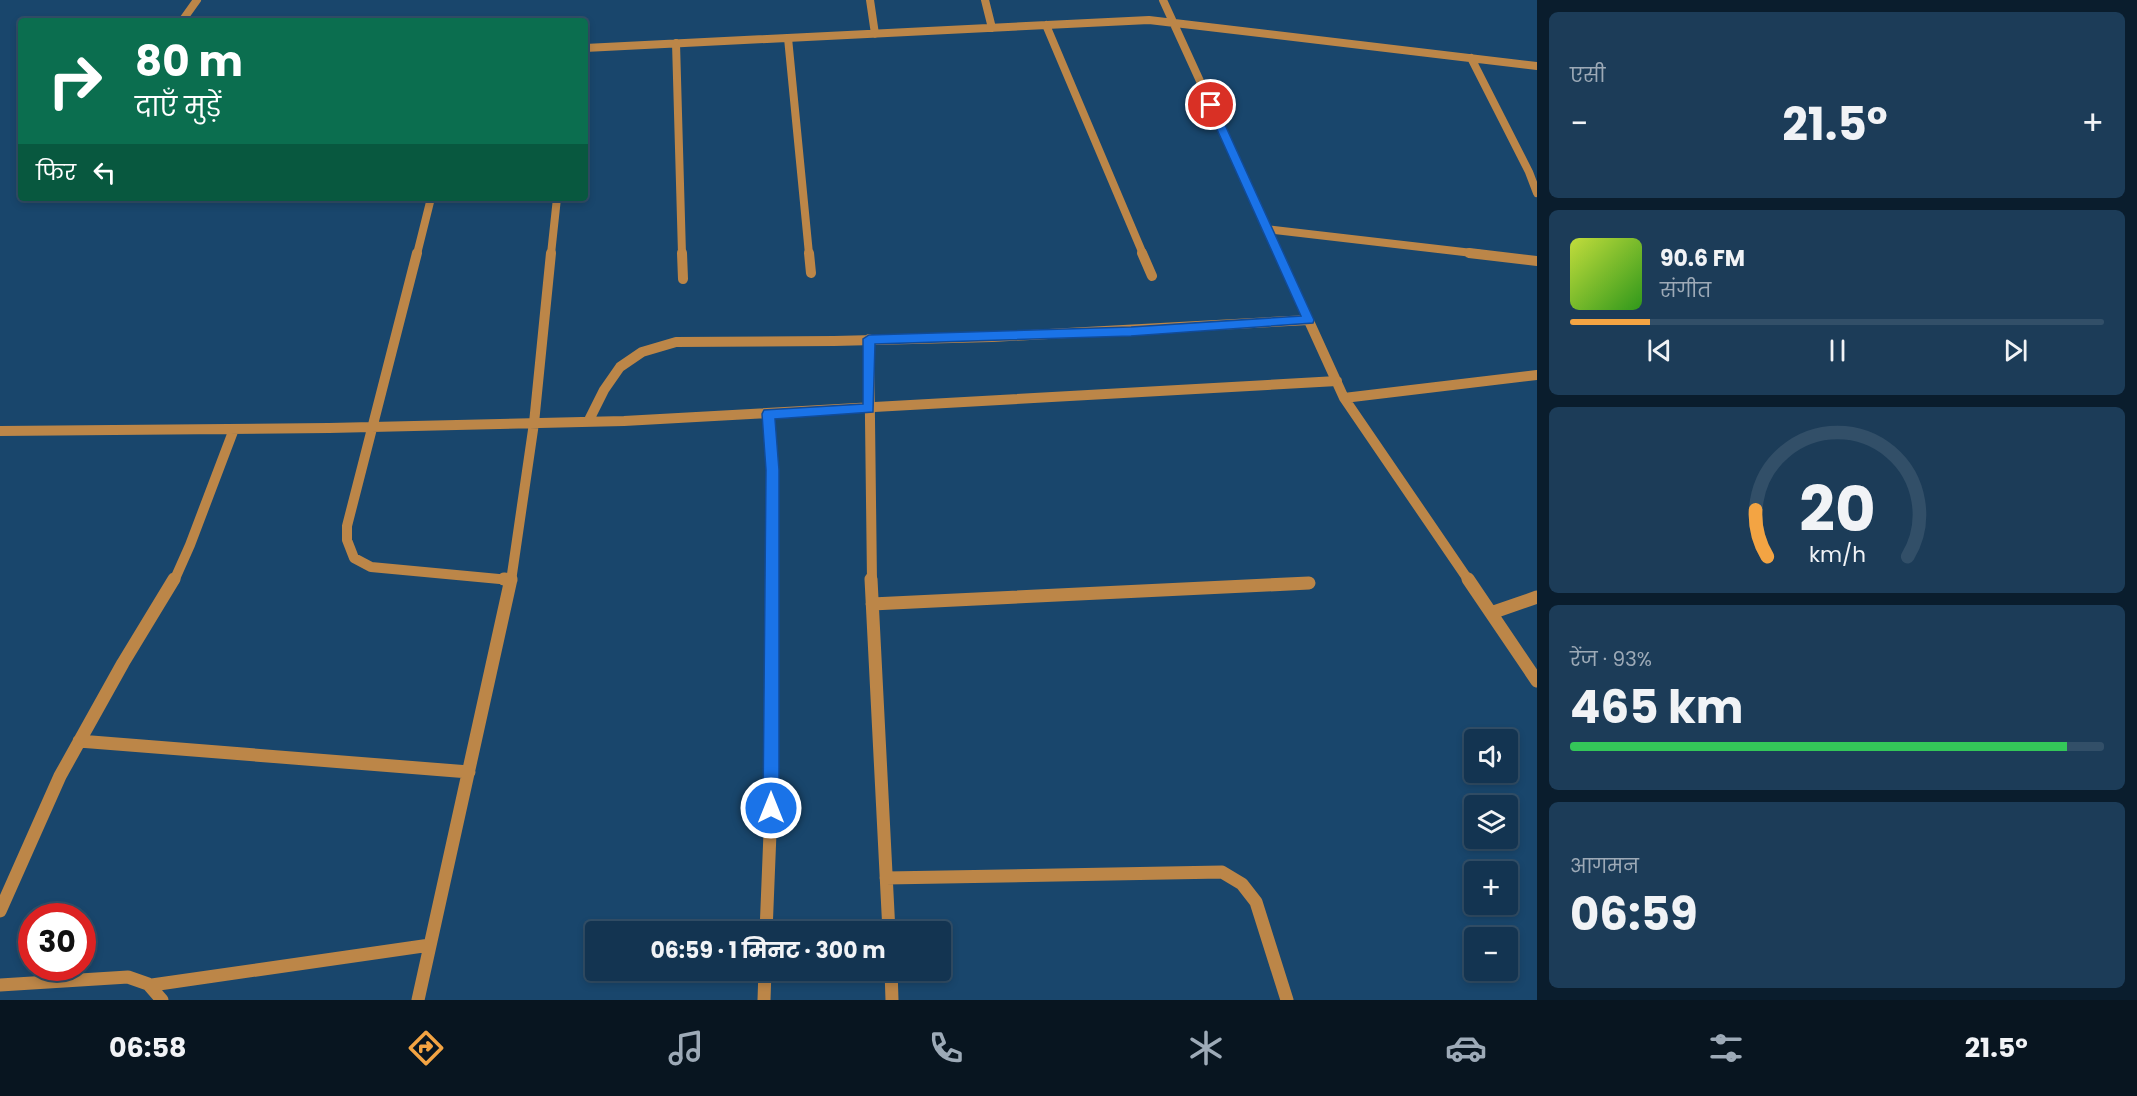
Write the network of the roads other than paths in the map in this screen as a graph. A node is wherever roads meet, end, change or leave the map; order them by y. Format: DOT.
graph roads {
  1 [pos="197,0"];
  2 [pos="870,0"];
  3 [pos="985,0"];
  4 [pos="1163,0"];
  5 [pos="184,18"];
  6 [pos="1174,22"];
  7 [pos="1046,25"];
  8 [pos="992,28"];
  9 [pos="875,34"];
  10 [pos="788,38"];
  11 [pos="676,43"];
  12 [pos="588,48"];
  13 [pos="1471,58"];
  14 [pos="1537,66"];
  15 [pos="1537,194"];
  16 [pos="430,201"];
  17 [pos="557,201"];
  18 [pos="1266,229"];
  19 [pos="1537,261"];
  20 [pos="811,273"];
  21 [pos="1152,276"];
  22 [pos="683,279"];
  23 [pos="1308,320"];
  24 [pos="869,339"];
  25 [pos="1537,375"];
  26 [pos="1337,381"];
  27 [pos="1344,398"];
  28 [pos="869,409"];
  29 [pos="768,414"];
  30 [pos="588,422"];
  31 [pos="534,423"];
  32 [pos="372,427"];
  33 [pos="234,429"];
  34 [pos="0,431"];
  35 [pos="511,580"];
  36 [pos="1309,583"];
  37 [pos="1537,597"];
  38 [pos="872,604"];
  39 [pos="1491,613"];
  40 [pos="1537,681"];
  41 [pos="79,741"];
  42 [pos="468,772"];
  43 [pos="886,878"];
  44 [pos="0,911"];
  45 [pos="766,921"];
  46 [pos="888,921"];
  47 [pos="430,945"];
  48 [pos="765,981"];
  49 [pos="891,981"];
  50 [pos="0,985"];
  51 [pos="152,985"];
  52 [pos="162,1000"];
  53 [pos="418,1000"];
  54 [pos="764,1000"];
  55 [pos="892,1000"];
  56 [pos="1287,1000"];
  1 -- 5 [label="street"];
  2 -- 9 [label="street"];
  3 -- 8 [label="street"];
  4 -- 6 [label="street"];
  6 -- 7 [label="street"];
  6 -- 13 [label="street"];
  6 -- 18 [label="street"];
  7 -- 8 [label="street"];
  7 -- 21 [label="street"];
  8 -- 9 [label="street"];
  9 -- 10 [label="street"];
  10 -- 11 [label="street"];
  10 -- 20 [label="street"];
  11 -- 12 [label="street"];
  11 -- 22 [label="street"];
  13 -- 14 [label="street"];
  13 -- 15 [label="street"];
  16 -- 32 [label="street"];
  17 -- 31 [label="street"];
  18 -- 19 [label="street"];
  18 -- 23 [label="street"];
  23 -- 24 [label="street"];
  23 -- 26 [label="street"];
  24 -- 28 [label="street"];
  24 -- 30 [label="street"];
  25 -- 27 [label="street"];
  26 -- 27 [label="street"];
  26 -- 28 [label="street"];
  27 -- 39 [label="street"];
  28 -- 29 [label="street"];
  28 -- 38 [label="street"];
  29 -- 30 [label="street"];
  29 -- 45 [label="street"];
  30 -- 31 [label="street"];
  31 -- 32 [label="street"];
  31 -- 35 [label="street"];
  32 -- 33 [label="street"];
  32 -- 35 [label="street"];
  33 -- 34 [label="street"];
  33 -- 41 [label="street"];
  35 -- 42 [label="street"];
  36 -- 38 [label="street"];
  37 -- 39 [label="street"];
  38 -- 43 [label="street"];
  39 -- 40 [label="street"];
  41 -- 42 [label="street"];
  41 -- 44 [label="street"];
  42 -- 47 [label="street"];
  43 -- 46 [label="street"];
  43 -- 56 [label="street"];
  47 -- 51 [label="street"];
  47 -- 53 [label="street"];
  48 -- 54 [label="street"];
  49 -- 55 [label="street"];
  50 -- 51 [label="street"];
  51 -- 52 [label="street"];
}
